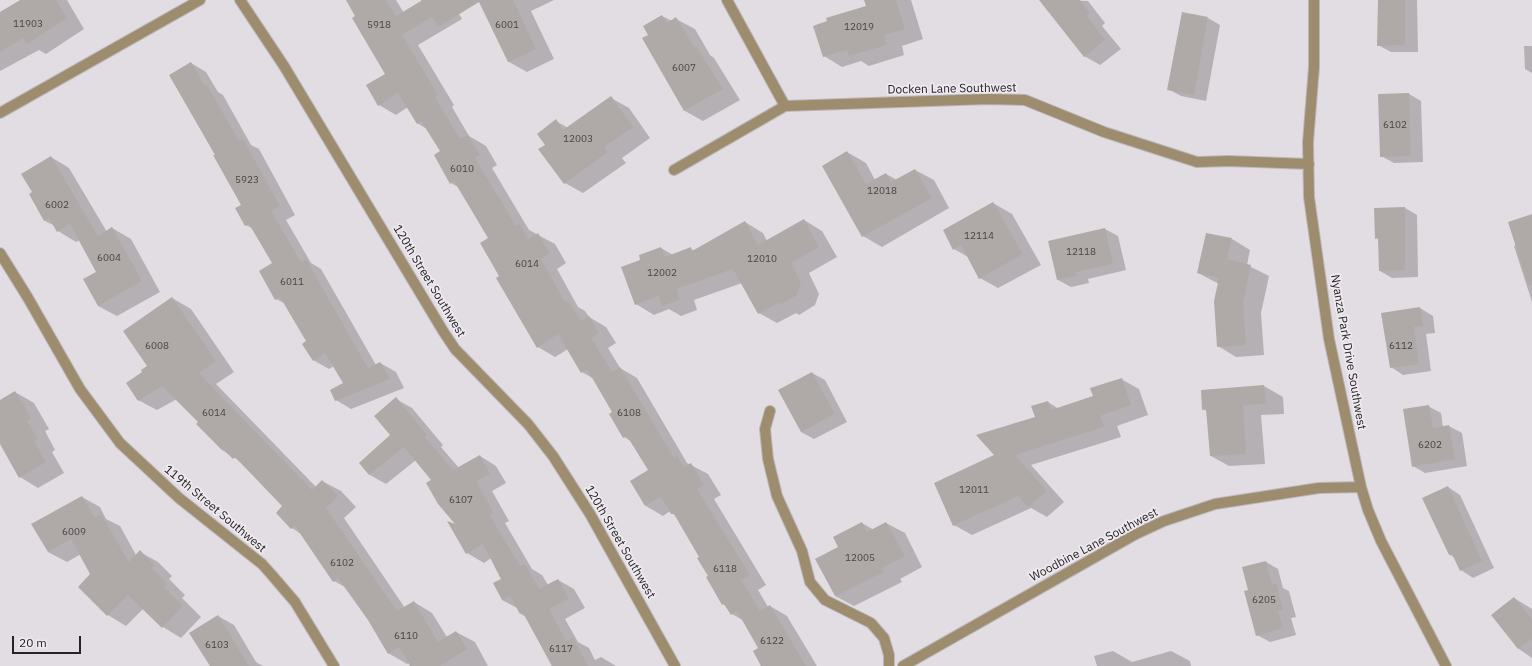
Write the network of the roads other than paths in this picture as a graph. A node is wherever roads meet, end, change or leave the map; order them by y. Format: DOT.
graph roads {
  1 [pos="200,0"];
  2 [pos="240,0"];
  3 [pos="726,0"];
  4 [pos="1314,0"];
  5 [pos="785,106"];
  6 [pos="0,113"];
  7 [pos="1309,164"];
  8 [pos="674,170"];
  9 [pos="0,253"];
  10 [pos="770,411"];
  11 [pos="1360,487"];
  12 [pos="334,666"];
  13 [pos="675,666"];
  14 [pos="889,666"];
  15 [pos="903,666"];
  16 [pos="1446,666"];
  1 -- 6 [label="street"];
  2 -- 13 [label="street, 120th Street Southwest"];
  3 -- 5 [label="street"];
  4 -- 7 [label="street, Nyanza Park Drive Southwest"];
  5 -- 7 [label="street, Docken Lane Southwest"];
  5 -- 8 [label="street, Docken Lane Southwest"];
  7 -- 11 [label="street, Nyanza Park Drive Southwest"];
  9 -- 12 [label="street, 119th Street Southwest"];
  10 -- 14 [label="street"];
  11 -- 15 [label="street, Woodbine Lane Southwest"];
  11 -- 16 [label="street, Nyanza Park Drive Southwest"];
}
